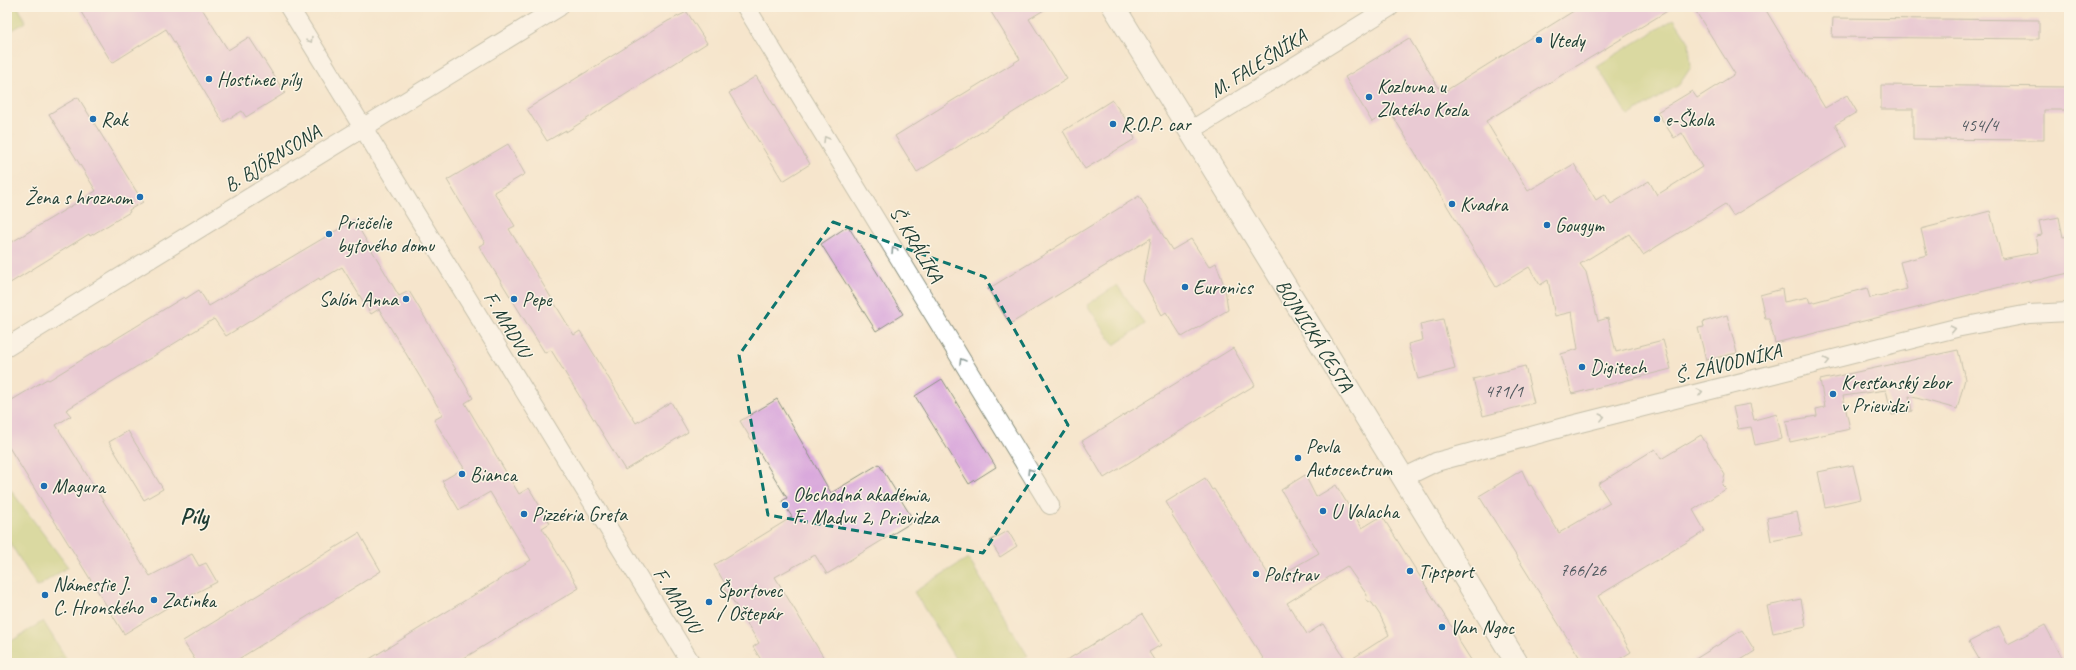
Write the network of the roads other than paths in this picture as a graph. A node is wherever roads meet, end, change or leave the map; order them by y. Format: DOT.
graph roads {
  1 [pos="290,7"];
  2 [pos="559,7"];
  3 [pos="746,7"];
  4 [pos="1114,7"];
  5 [pos="1390,7"];
  6 [pos="363,127"];
  7 [pos="1190,131"];
  8 [pos="2069,312"];
  9 [pos="7,346"];
  10 [pos="1403,478"];
  11 [pos="1050,505"];
  12 [pos="691,663"];
  13 [pos="1517,663"];
  1 -- 6 [label="street, F. MADVU, one-way"];
  2 -- 6 [label="street, B. BJŐRNSONA"];
  11 -- 3 [label="street, Š. KRÁLIKA, one-way"];
  4 -- 7 [label="street, BOJNICKÁ CESTA"];
  5 -- 7 [label="street, M. FALEŠNÍKA"];
  6 -- 9 [label="street, B. BJŐRNSONA"];
  6 -- 12 [label="street, F. MADVU"];
  7 -- 10 [label="street, BOJNICKÁ CESTA"];
  10 -- 8 [label="street, Š. ZÁVODNÍKA, one-way"];
  10 -- 13 [label="street, BOJNICKÁ CESTA"];
}
